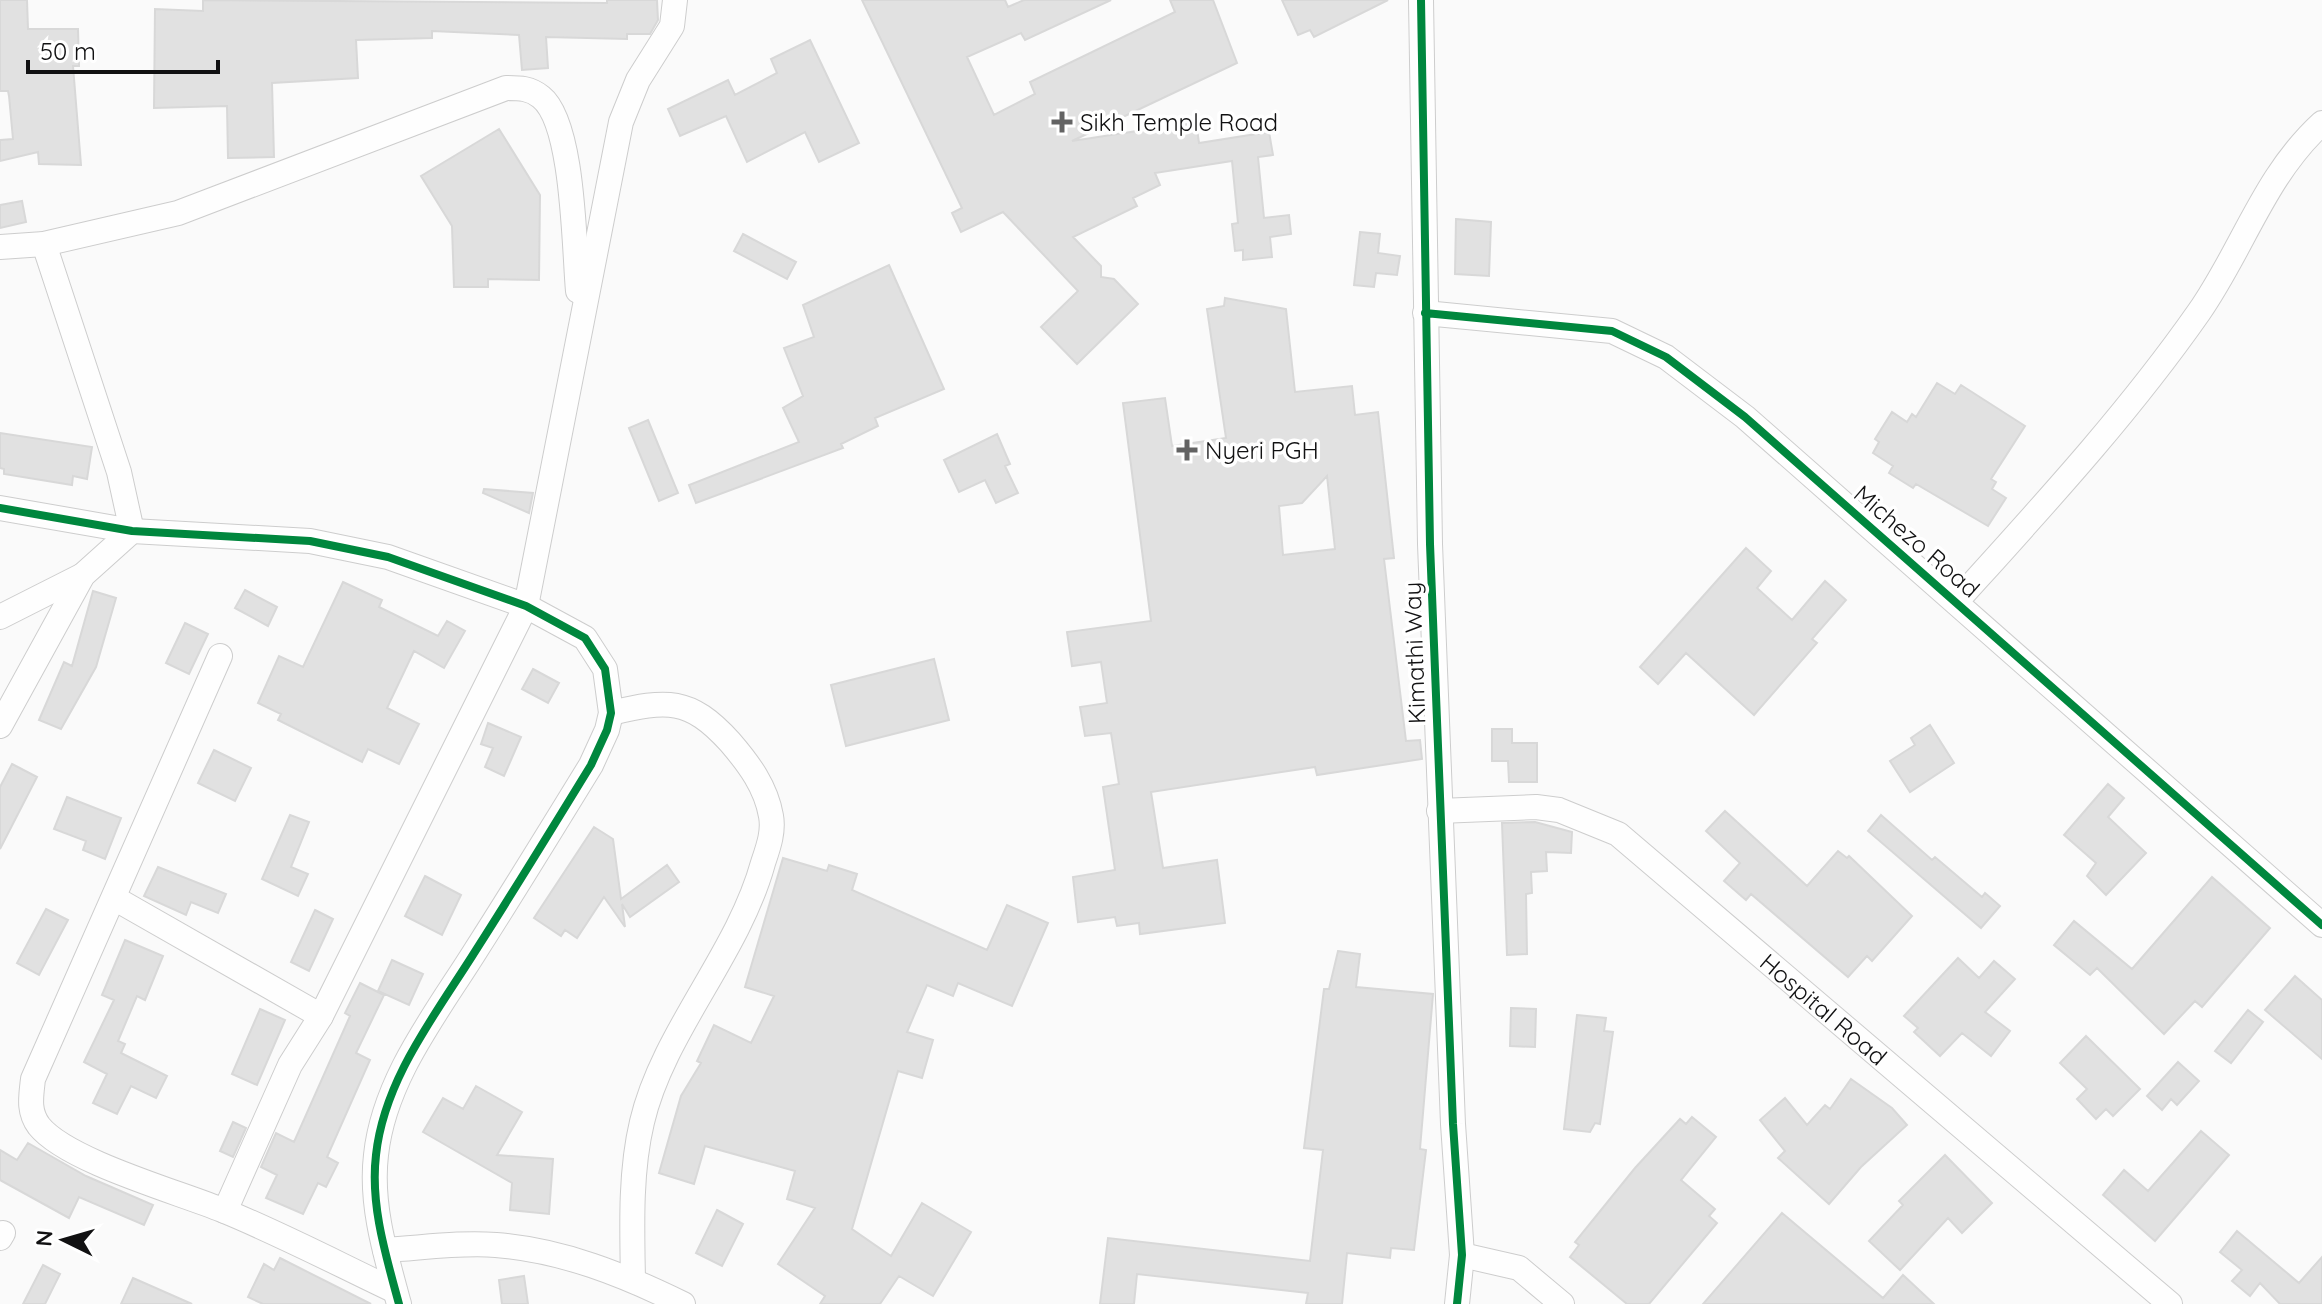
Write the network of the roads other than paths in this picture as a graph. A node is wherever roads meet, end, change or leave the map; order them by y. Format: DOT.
graph roads {
  1 [pos="675,0"];
  2 [pos="1421,0"];
  3 [pos="2322,123"];
  4 [pos="44,244"];
  5 [pos="0,247"];
  6 [pos="1425,313"];
  7 [pos="580,322"];
  8 [pos="0,508"];
  9 [pos="132,531"];
  10 [pos="83,575"];
  11 [pos="1956,602"];
  12 [pos="526,606"];
  13 [pos="0,617"];
  14 [pos="220,656"];
  15 [pos="611,713"];
  16 [pos="0,726"];
  17 [pos="1439,811"];
  18 [pos="114,898"];
  19 [pos="2322,925"];
  20 [pos="321,1016"];
  21 [pos="225,1211"];
  22 [pos="385,1250"];
  23 [pos="1462,1255"];
  24 [pos="633,1280"];
  25 [pos="397,1297"];
  26 [pos="683,1304"];
  27 [pos="1457,1304"];
  28 [pos="1562,1304"];
  29 [pos="2170,1304"];
  1 -- 7 [label="street"];
  2 -- 6 [label="street, Kimathi Way"];
  3 -- 11 [label="street"];
  4 -- 5 [label="street"];
  4 -- 7 [label="street"];
  4 -- 9 [label="street"];
  6 -- 11 [label="street, Michezo Road"];
  6 -- 17 [label="street, Kimathi Way"];
  7 -- 12 [label="street"];
  8 -- 9 [label="street"];
  9 -- 10 [label="street"];
  9 -- 12 [label="street"];
  10 -- 13 [label="street"];
  10 -- 16 [label="street"];
  11 -- 19 [label="street, Michezo Road"];
  12 -- 15 [label="street"];
  12 -- 20 [label="street"];
  14 -- 18 [label="street"];
  15 -- 22 [label="street"];
  15 -- 24 [label="street"];
  17 -- 23 [label="street, Kimathi Way"];
  17 -- 29 [label="street, Hospital Road"];
  18 -- 20 [label="street"];
  18 -- 21 [label="street"];
  20 -- 21 [label="street"];
  21 -- 25 [label="street"];
  22 -- 24 [label="street"];
  22 -- 25 [label="street"];
  23 -- 27 [label="street, Kimathi Way"];
  23 -- 28 [label="street"];
  24 -- 26 [label="street"];
}
